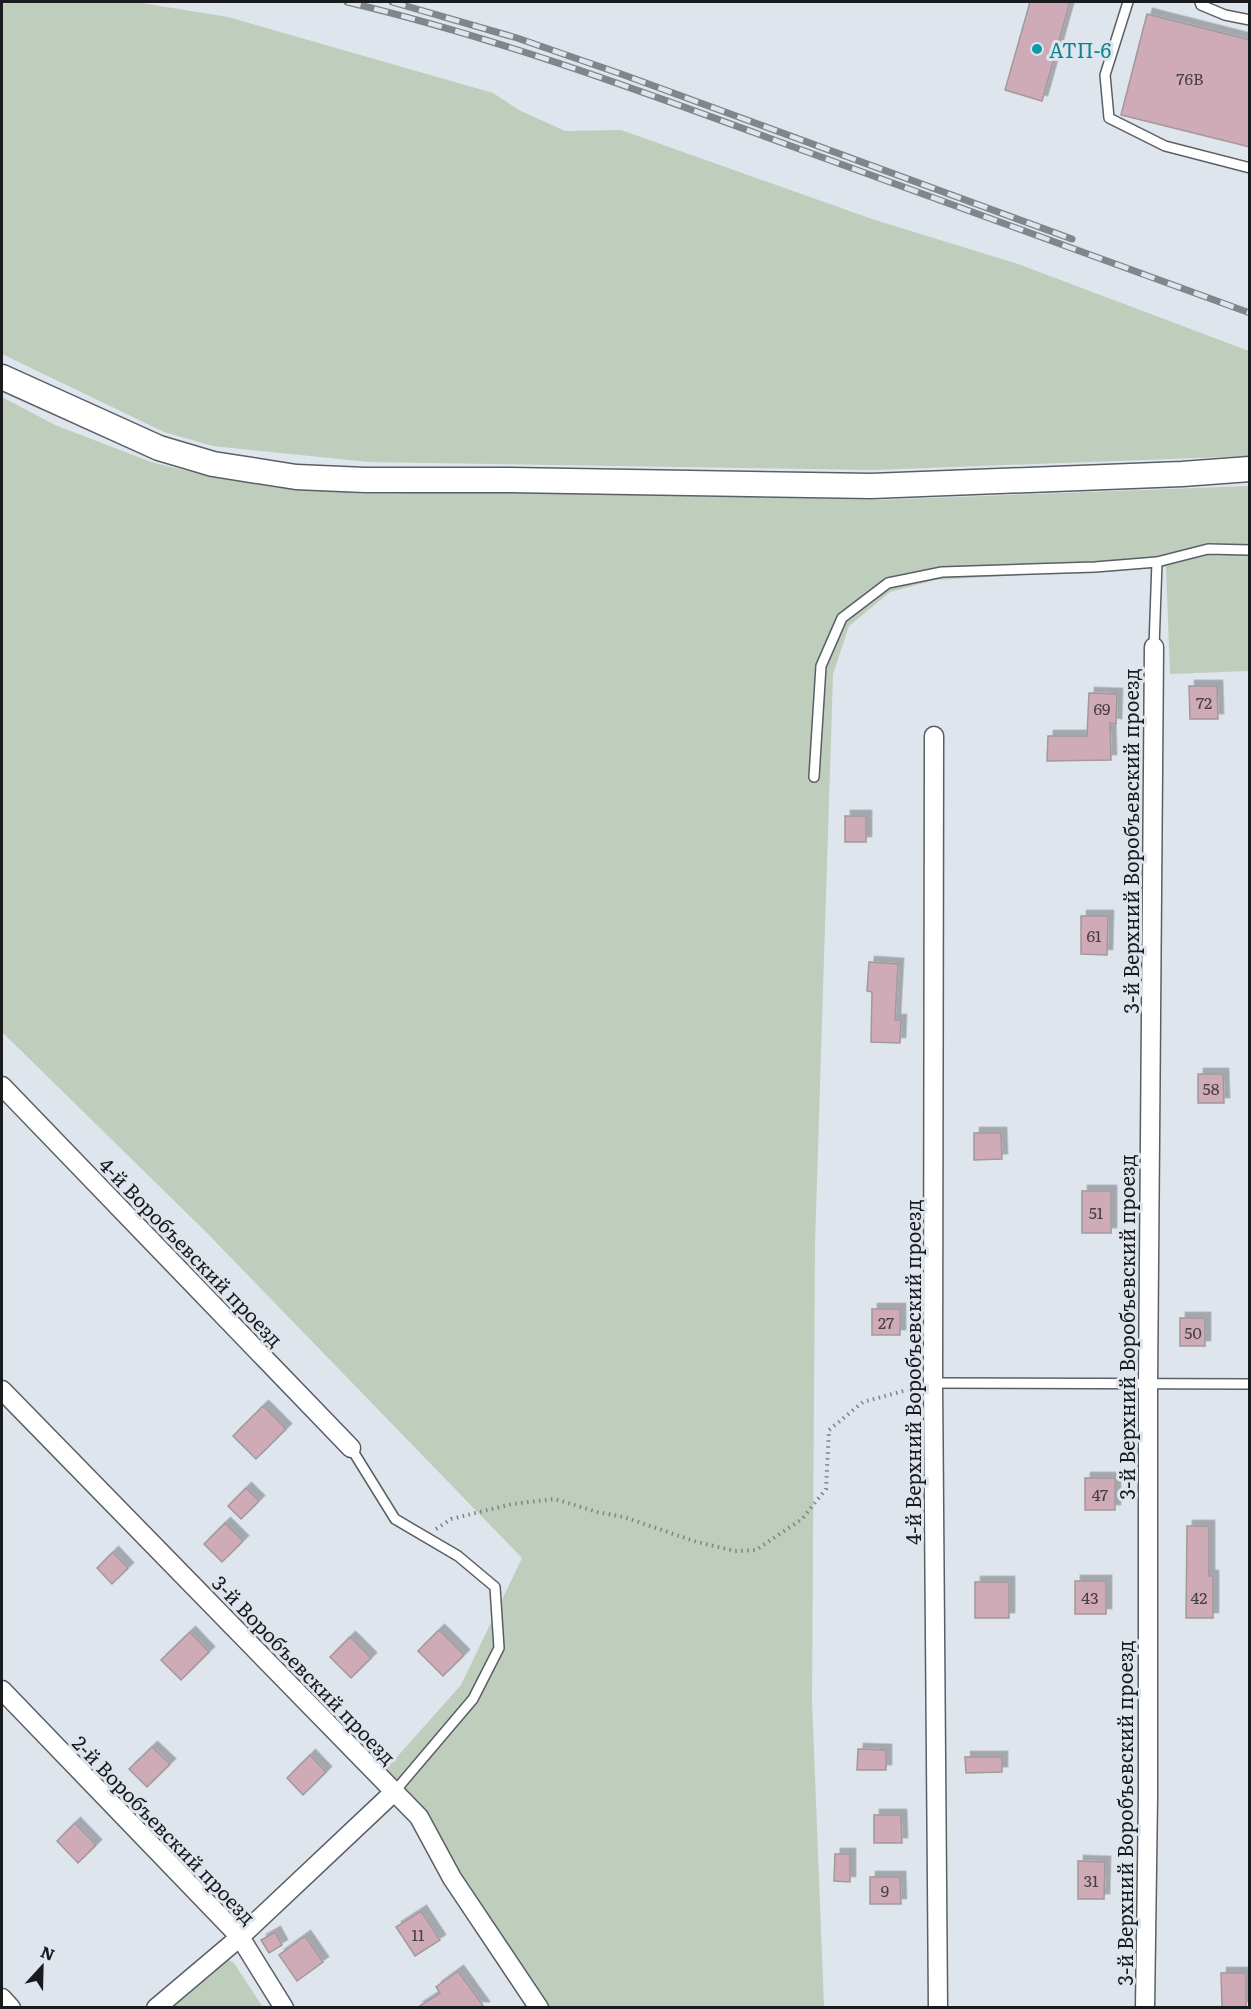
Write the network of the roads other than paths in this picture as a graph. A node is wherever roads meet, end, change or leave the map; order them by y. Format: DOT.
graph roads {
  1 [pos="1128,2"];
  2 [pos="1200,2"];
  3 [pos="1250,20"];
  4 [pos="1250,168"];
  5 [pos="2,377"];
  6 [pos="1250,469"];
  7 [pos="1250,550"];
  8 [pos="1157,562"];
  9 [pos="1154,647"];
  10 [pos="934,736"];
  11 [pos="814,777"];
  12 [pos="2,1086"];
  13 [pos="933,1383"];
  14 [pos="1250,1384"];
  15 [pos="1148,1385"];
  16 [pos="2,1390"];
  17 [pos="351,1448"];
  18 [pos="2,1690"];
  19 [pos="395,1791"];
  20 [pos="240,1937"];
  21 [pos="2,1998"];
  22 [pos="11,2007"];
  23 [pos="156,2007"];
  24 [pos="284,2007"];
  25 [pos="539,2007"];
  26 [pos="938,2007"];
  27 [pos="1145,2007"];
  1 -- 4 [label="lane"];
  2 -- 3 [label="lane"];
  5 -- 6 [label="street"];
  7 -- 8 [label="lane"];
  8 -- 9 [label="lane"];
  8 -- 11 [label="lane"];
  9 -- 15 [label="street, 3-й Верхний Воробъевский проезд"];
  10 -- 13 [label="street, 4-й Верхний Воробъевский проезд"];
  12 -- 17 [label="street, 4-й Воробъевский проезд"];
  13 -- 15 [label="lane"];
  13 -- 26 [label="street, 4-й Верхний Воробъевский проезд"];
  14 -- 15 [label="lane"];
  15 -- 27 [label="street, 3-й Верхний Воробъевский проезд"];
  16 -- 19 [label="street, 3-й Воробъевский проезд"];
  17 -- 19 [label="lane"];
  18 -- 20 [label="street, 2-й Воробъевский проезд"];
  19 -- 20 [label="street"];
  19 -- 25 [label="street, 3-й Воробъевский проезд"];
  20 -- 23 [label="street"];
  20 -- 24 [label="street, 2-й Воробъевский проезд"];
  21 -- 22 [label="street"];
}
